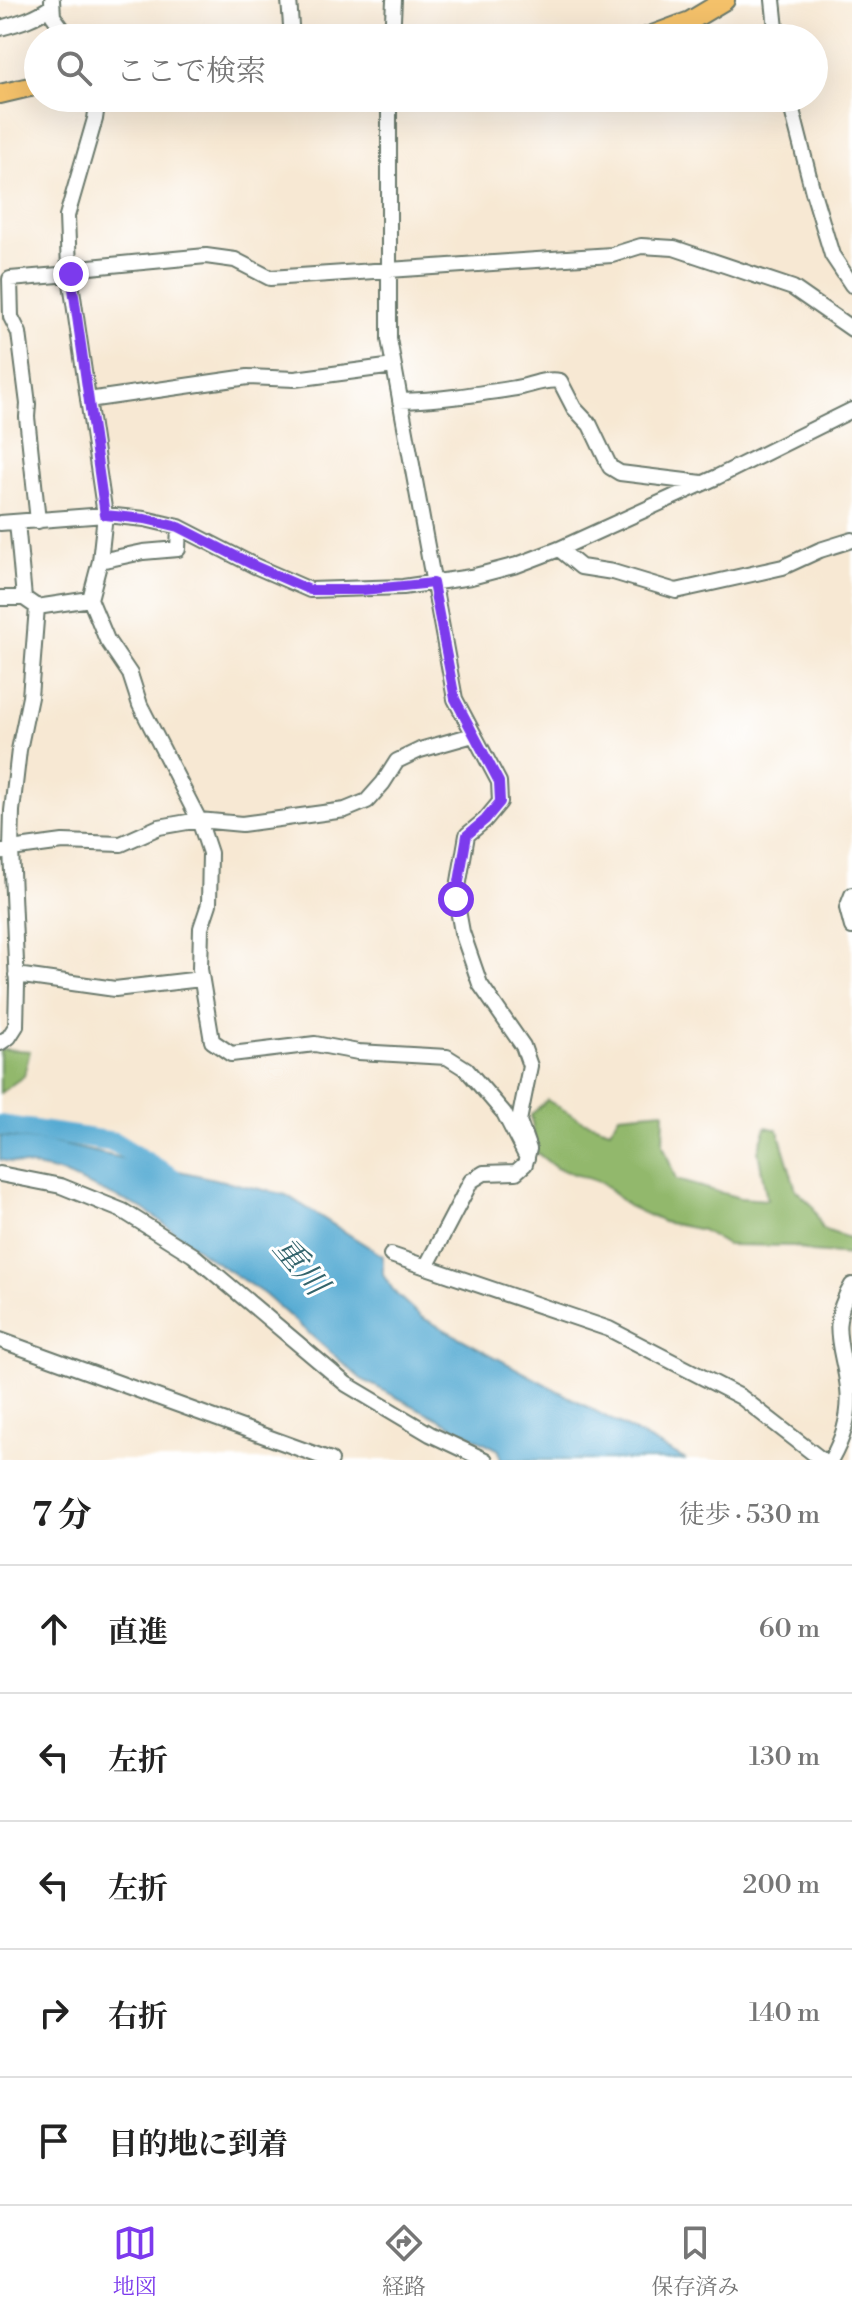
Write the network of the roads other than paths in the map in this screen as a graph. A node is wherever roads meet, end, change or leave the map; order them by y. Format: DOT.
graph roads {
  1 [pos="289,0"];
  2 [pos="394,0"];
  3 [pos="725,0"];
  4 [pos="773,0"];
  5 [pos="52,3"];
  6 [pos="59,24"];
  7 [pos="291,24"];
  8 [pos="393,24"];
  9 [pos="682,24"];
  10 [pos="776,24"];
  11 [pos="0,28"];
  12 [pos="24,88"];
  13 [pos="0,94"];
  14 [pos="95,112"];
  15 [pos="389,112"];
  16 [pos="793,112"];
  17 [pos="389,271"];
  18 [pos="70,272"];
  19 [pos="852,285"];
  20 [pos="852,329"];
  21 [pos="394,366"];
  22 [pos="88,400"];
  23 [pos="400,401"];
  24 [pos="852,410"];
  25 [pos="703,483"];
  26 [pos="105,515"];
  27 [pos="38,521"];
  28 [pos="17,522"];
  29 [pos="0,523"];
  30 [pos="179,527"];
  31 [pos="852,540"];
  32 [pos="559,549"];
  33 [pos="100,561"];
  34 [pos="433,583"];
  35 [pos="0,598"];
  36 [pos="24,598"];
  37 [pos="90,599"];
  38 [pos="37,607"];
  39 [pos="473,735"];
  40 [pos="199,820"];
  41 [pos="6,851"];
  42 [pos="852,895"];
  43 [pos="852,927"];
  44 [pos="16,975"];
  45 [pos="201,979"];
  46 [pos="0,1043"];
  47 [pos="527,1158"];
  48 [pos="0,1174"];
  49 [pos="391,1255"];
  50 [pos="426,1267"];
  51 [pos="852,1285"];
  52 [pos="0,1340"];
  53 [pos="331,1460"];
  54 [pos="485,1460"];
  55 [pos="822,1460"];
  56 [pos="831,1460"];
  1 -- 7 [label="street"];
  2 -- 8 [label="street"];
  3 -- 9 [label="main road"];
  4 -- 10 [label="street"];
  5 -- 6 [label="street"];
  5 -- 11 [label="street"];
  12 -- 13 [label="main road"];
  14 -- 18 [label="street"];
  15 -- 17 [label="street"];
  16 -- 19 [label="street"];
  17 -- 18 [label="street"];
  17 -- 20 [label="street"];
  17 -- 21 [label="street"];
  18 -- 22 [label="street"];
  18 -- 27 [label="street"];
  21 -- 22 [label="street"];
  21 -- 23 [label="street"];
  22 -- 26 [label="street"];
  23 -- 25 [label="street"];
  23 -- 34 [label="street"];
  24 -- 25 [label="street"];
  25 -- 32 [label="street"];
  26 -- 27 [label="street"];
  26 -- 30 [label="street"];
  26 -- 33 [label="street"];
  27 -- 28 [label="street"];
  28 -- 29 [label="street"];
  28 -- 36 [label="street"];
  30 -- 33 [label="street"];
  30 -- 34 [label="street"];
  31 -- 32 [label="street"];
  32 -- 34 [label="street"];
  33 -- 37 [label="street"];
  34 -- 39 [label="street"];
  35 -- 36 [label="street"];
  36 -- 38 [label="street"];
  37 -- 38 [label="street"];
  37 -- 40 [label="street"];
  38 -- 41 [label="street"];
  39 -- 40 [label="street"];
  39 -- 47 [label="street"];
  40 -- 41 [label="street"];
  40 -- 45 [label="street"];
  41 -- 44 [label="street"];
  42 -- 43 [label="street"];
  44 -- 45 [label="street"];
  44 -- 46 [label="street"];
  45 -- 47 [label="street"];
  47 -- 50 [label="street"];
  48 -- 54 [label="street"];
  49 -- 50 [label="street"];
  50 -- 55 [label="street"];
  51 -- 56 [label="street"];
  52 -- 53 [label="street"];
}
